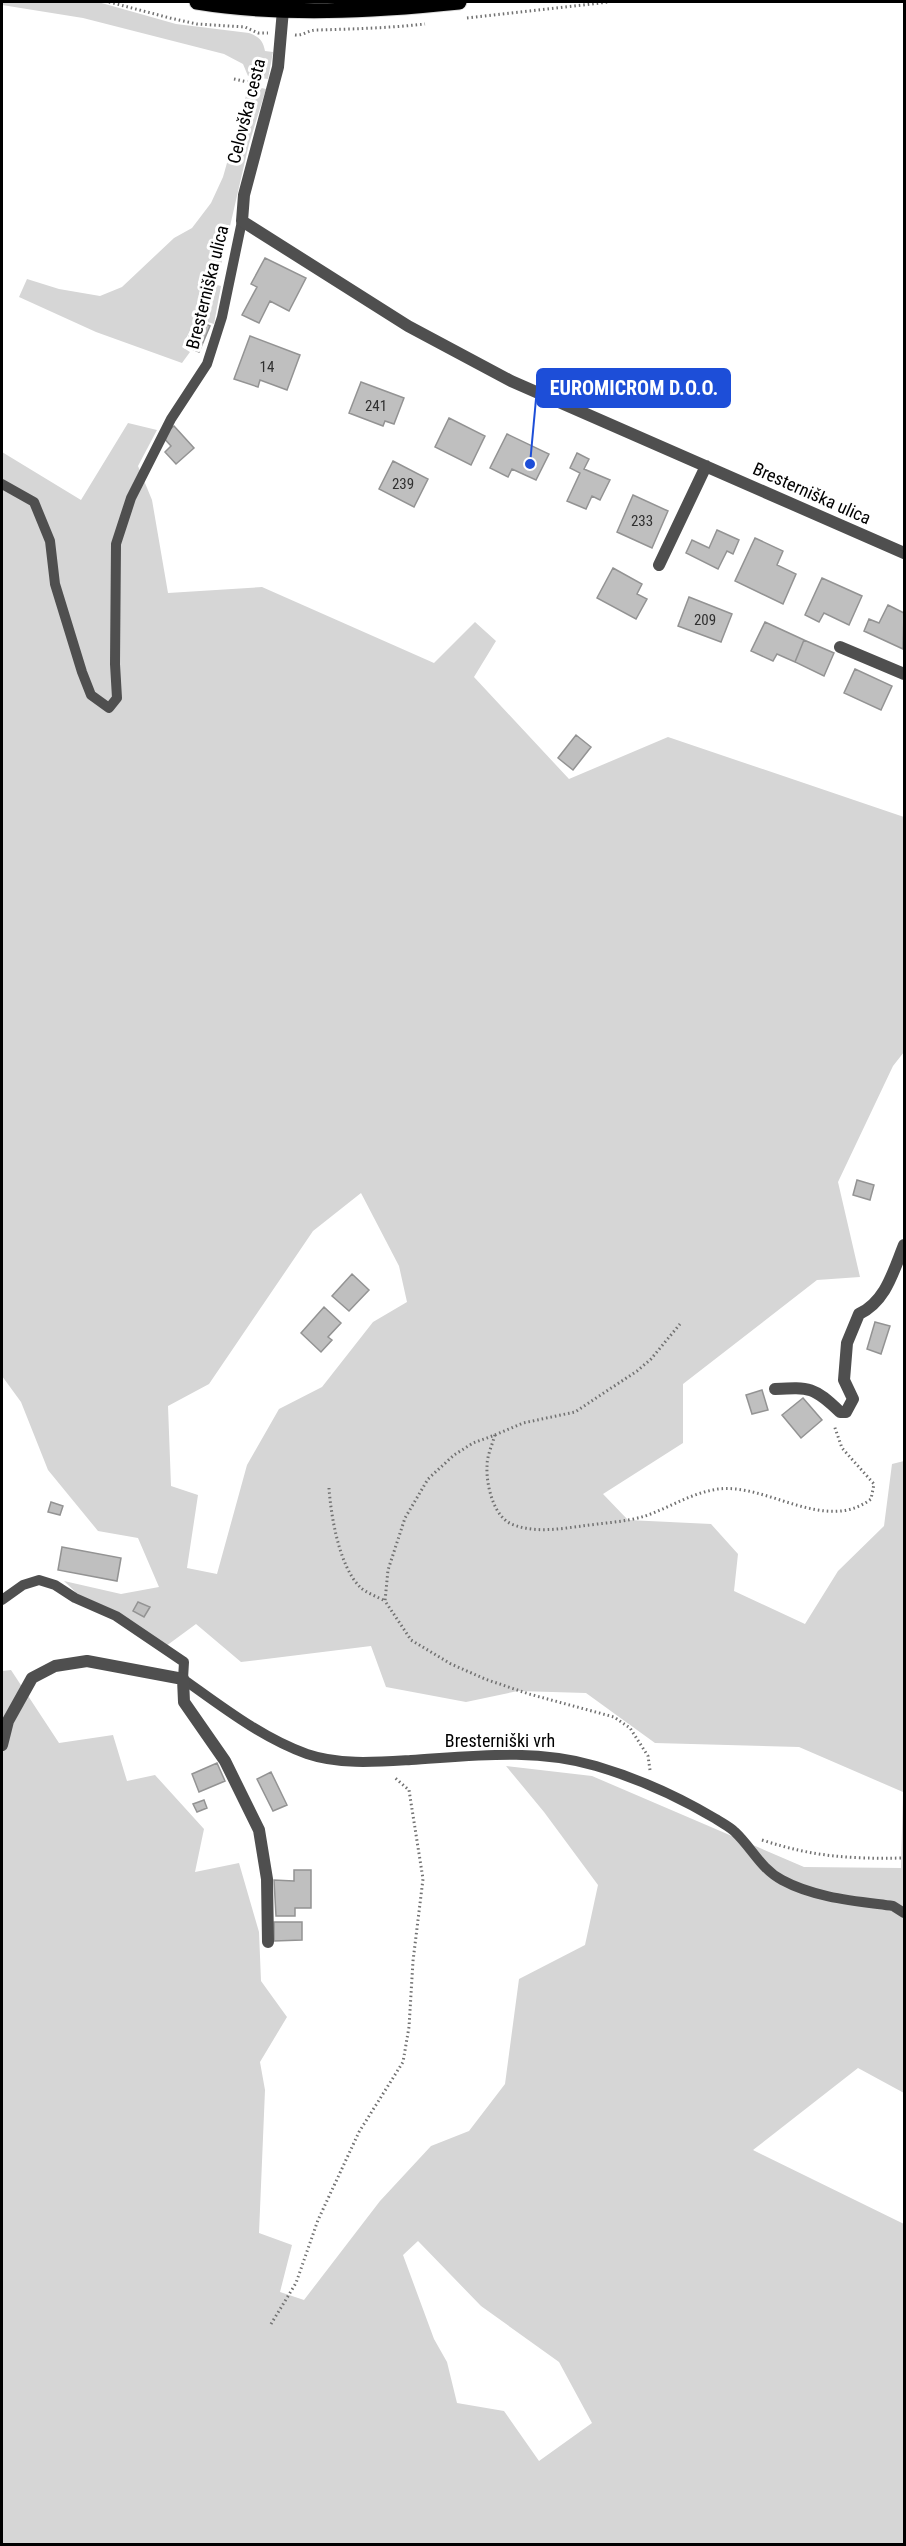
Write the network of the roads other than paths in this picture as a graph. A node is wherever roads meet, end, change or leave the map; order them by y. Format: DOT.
graph roads {
  1 [pos="197,2"];
  2 [pos="459,2"];
  3 [pos="284,10"];
  4 [pos="242,221"];
  5 [pos="706,466"];
  6 [pos="2,484"];
  7 [pos="904,553"];
  8 [pos="659,565"];
  9 [pos="840,647"];
  10 [pos="904,674"];
  11 [pos="904,1245"];
  12 [pos="775,1389"];
  13 [pos="2,1600"];
  14 [pos="183,1679"];
  15 [pos="2,1745"];
  16 [pos="904,1913"];
  17 [pos="268,1942"];
  1 -- 3 [label="main road"];
  2 -- 3 [label="main road"];
  3 -- 4 [label="street, Celovška cesta"];
  4 -- 5 [label="street, Bresterniška ulica"];
  4 -- 6 [label="lane, Bresterniška ulica"];
  5 -- 7 [label="street, Bresterniška ulica"];
  5 -- 8 [label="street"];
  9 -- 10 [label="street"];
  11 -- 12 [label="street"];
  13 -- 14 [label="lane"];
  14 -- 15 [label="street, Bresterniški vrh"];
  14 -- 16 [label="lane, Bresterniški vrh"];
  14 -- 17 [label="street"];
}
